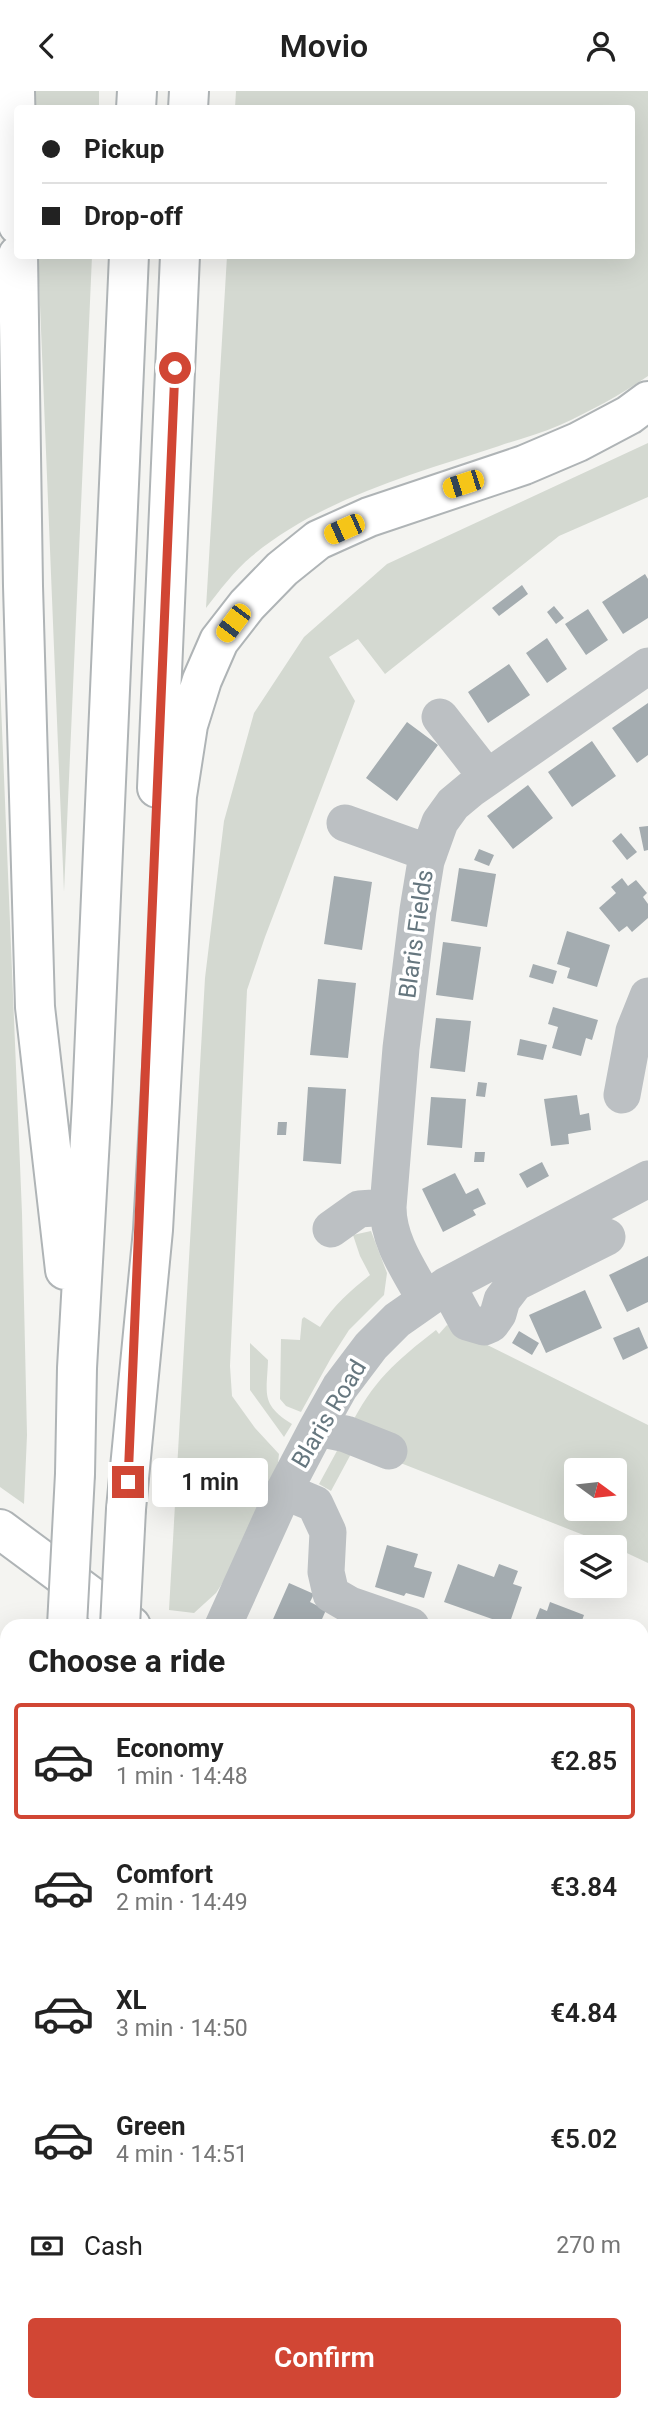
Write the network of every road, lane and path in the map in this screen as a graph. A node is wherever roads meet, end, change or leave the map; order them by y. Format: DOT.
graph roads {
  1 [pos="18,259"];
  2 [pos="130,259"];
  3 [pos="180,259"];
  4 [pos="0,361"];
  5 [pos="648,401"];
  6 [pos="23,586"];
  7 [pos="648,666"];
  8 [pos="440,717"];
  9 [pos="487,778"];
  10 [pos="345,823"];
  11 [pos="429,853"];
  12 [pos="648,996"];
  13 [pos="638,1062"];
  14 [pos="622,1095"];
  15 [pos="645,1188"];
  16 [pos="607,1237"];
  17 [pos="436,1292"];
  18 [pos="77,1368"];
  19 [pos="317,1428"];
  20 [pos="389,1451"];
  21 [pos="284,1491"];
  22 [pos="127,1496"];
  23 [pos="0,1529"];
  24 [pos="68,1619"];
  25 [pos="120,1619"];
  26 [pos="122,1619"];
  27 [pos="226,1619"];
  28 [pos="391,1619"];
  1 -- 6 [label="highway"];
  2 -- 18 [label="highway"];
  3 -- 22 [label="highway"];
  4 -- 6 [label="highway"];
  5 -- 22 [label="highway"];
  6 -- 18 [label="highway"];
  7 -- 9 [label="street, Blaris Fields"];
  8 -- 9 [label="street"];
  9 -- 11 [label="street, Blaris Fields"];
  10 -- 11 [label="street"];
  11 -- 17 [label="street, Blaris Fields"];
  12 -- 13 [label="street"];
  13 -- 14 [label="street"];
  15 -- 17 [label="street, Blaris Road"];
  16 -- 17 [label="street, Blaris Fields"];
  17 -- 19 [label="street, Blaris Road"];
  18 -- 24 [label="highway, bridge"];
  19 -- 20 [label="street"];
  19 -- 21 [label="street, Blaris Road"];
  21 -- 27 [label="street, Blaris Road"];
  21 -- 28 [label="street"];
  22 -- 25 [label="highway, bridge"];
  23 -- 26 [label="highway"];
}
